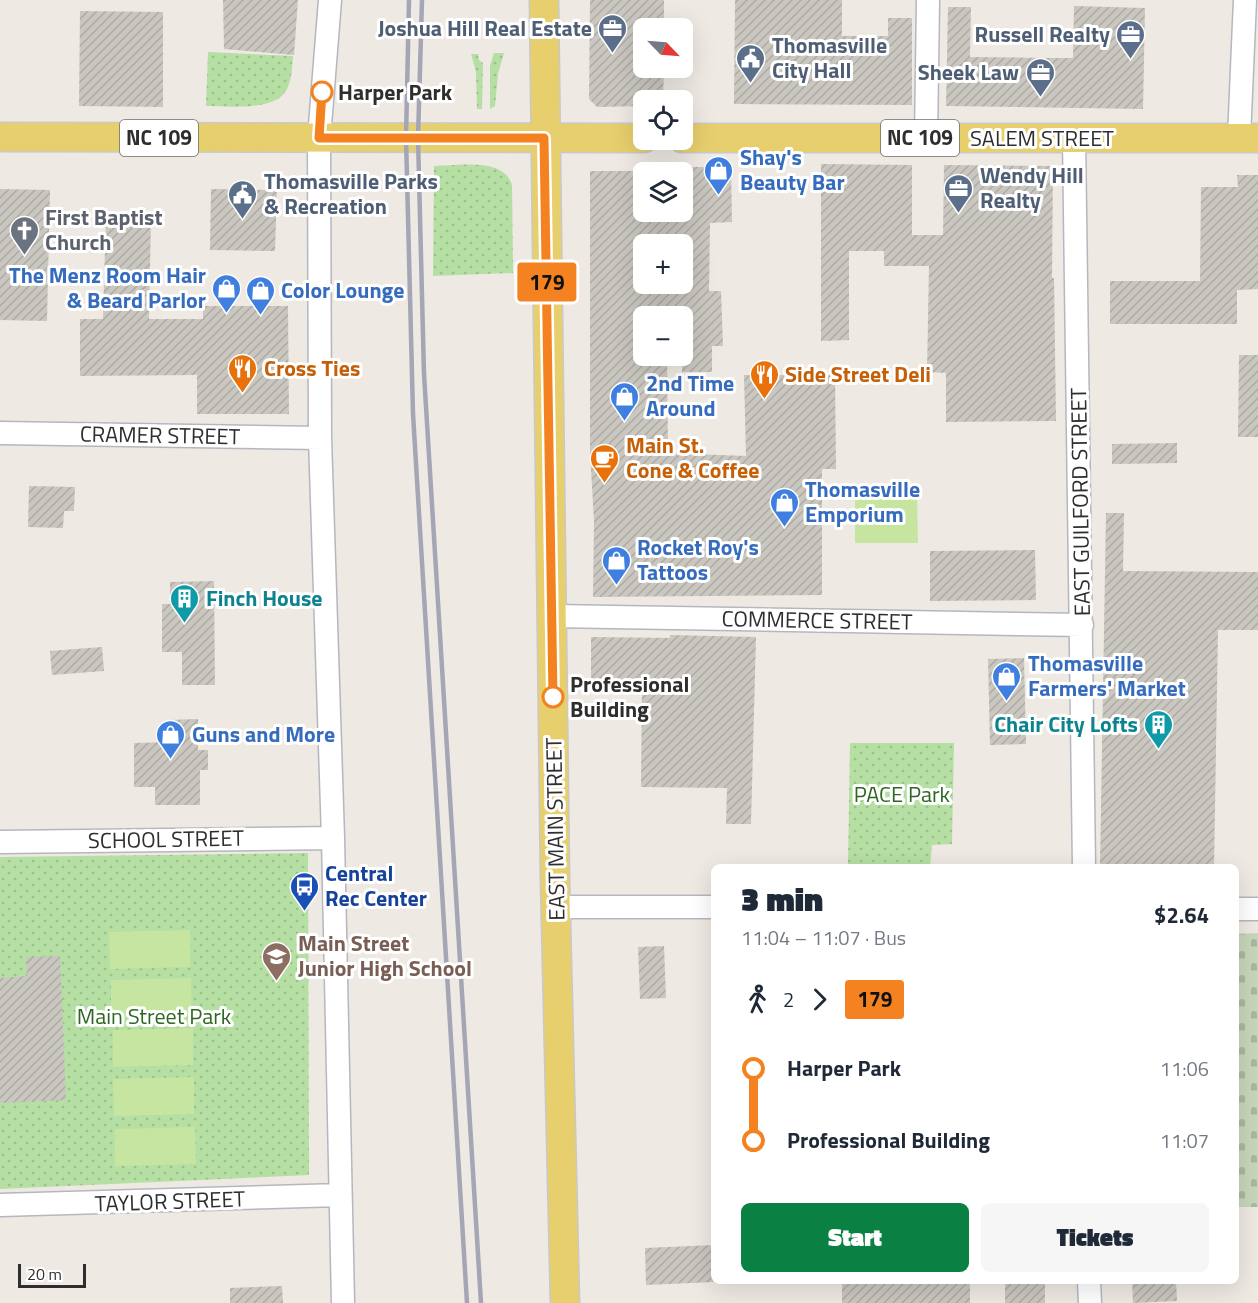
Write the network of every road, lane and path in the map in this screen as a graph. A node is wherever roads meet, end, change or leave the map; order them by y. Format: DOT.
graph roads {
  1 [pos="330,0"];
  2 [pos="544,0"];
  3 [pos="928,0"];
  4 [pos="1245,0"];
  5 [pos="0,137"];
  6 [pos="319,138"];
  7 [pos="544,138"];
  8 [pos="633,138"];
  9 [pos="693,138"];
  10 [pos="926,138"];
  11 [pos="1074,138"];
  12 [pos="1249,138"];
  13 [pos="0,433"];
  14 [pos="320,438"];
  15 [pos="552,616"];
  16 [pos="1082,625"];
  17 [pos="333,838"];
  18 [pos="0,842"];
  19 [pos="1084,864"];
  20 [pos="556,907"];
  21 [pos="711,907"];
  22 [pos="1239,909"];
  23 [pos="1258,909"];
  24 [pos="340,1195"];
  25 [pos="0,1205"];
  26 [pos="1089,1284"];
  27 [pos="343,1303"];
  28 [pos="565,1303"];
  29 [pos="1090,1303"];
  1 -- 6 [label="street"];
  2 -- 7 [label="main road, EAST MAIN STREET"];
  3 -- 10 [label="street"];
  4 -- 12 [label="street"];
  5 -- 6 [label="main road, NC 109"];
  6 -- 7 [label="main road, NC 109"];
  6 -- 14 [label="street"];
  7 -- 8 [label="main road, NC 109"];
  7 -- 15 [label="main road, EAST MAIN STREET"];
  9 -- 10 [label="main road, SALEM STREET / NC 109"];
  10 -- 11 [label="main road, SALEM STREET / NC 109"];
  11 -- 12 [label="main road, SALEM STREET / NC 109"];
  11 -- 16 [label="street, EAST GUILFORD STREET"];
  13 -- 14 [label="street, CRAMER STREET"];
  14 -- 17 [label="street"];
  15 -- 16 [label="street, COMMERCE STREET"];
  15 -- 20 [label="main road, EAST MAIN STREET"];
  16 -- 19 [label="street, EAST GUILFORD STREET"];
  17 -- 18 [label="street, SCHOOL STREET"];
  17 -- 24 [label="street"];
  20 -- 21 [label="street"];
  20 -- 28 [label="main road, EAST MAIN STREET"];
  22 -- 23 [label="street"];
  24 -- 25 [label="street, TAYLOR STREET"];
  24 -- 27 [label="street"];
  26 -- 29 [label="street"];
}
